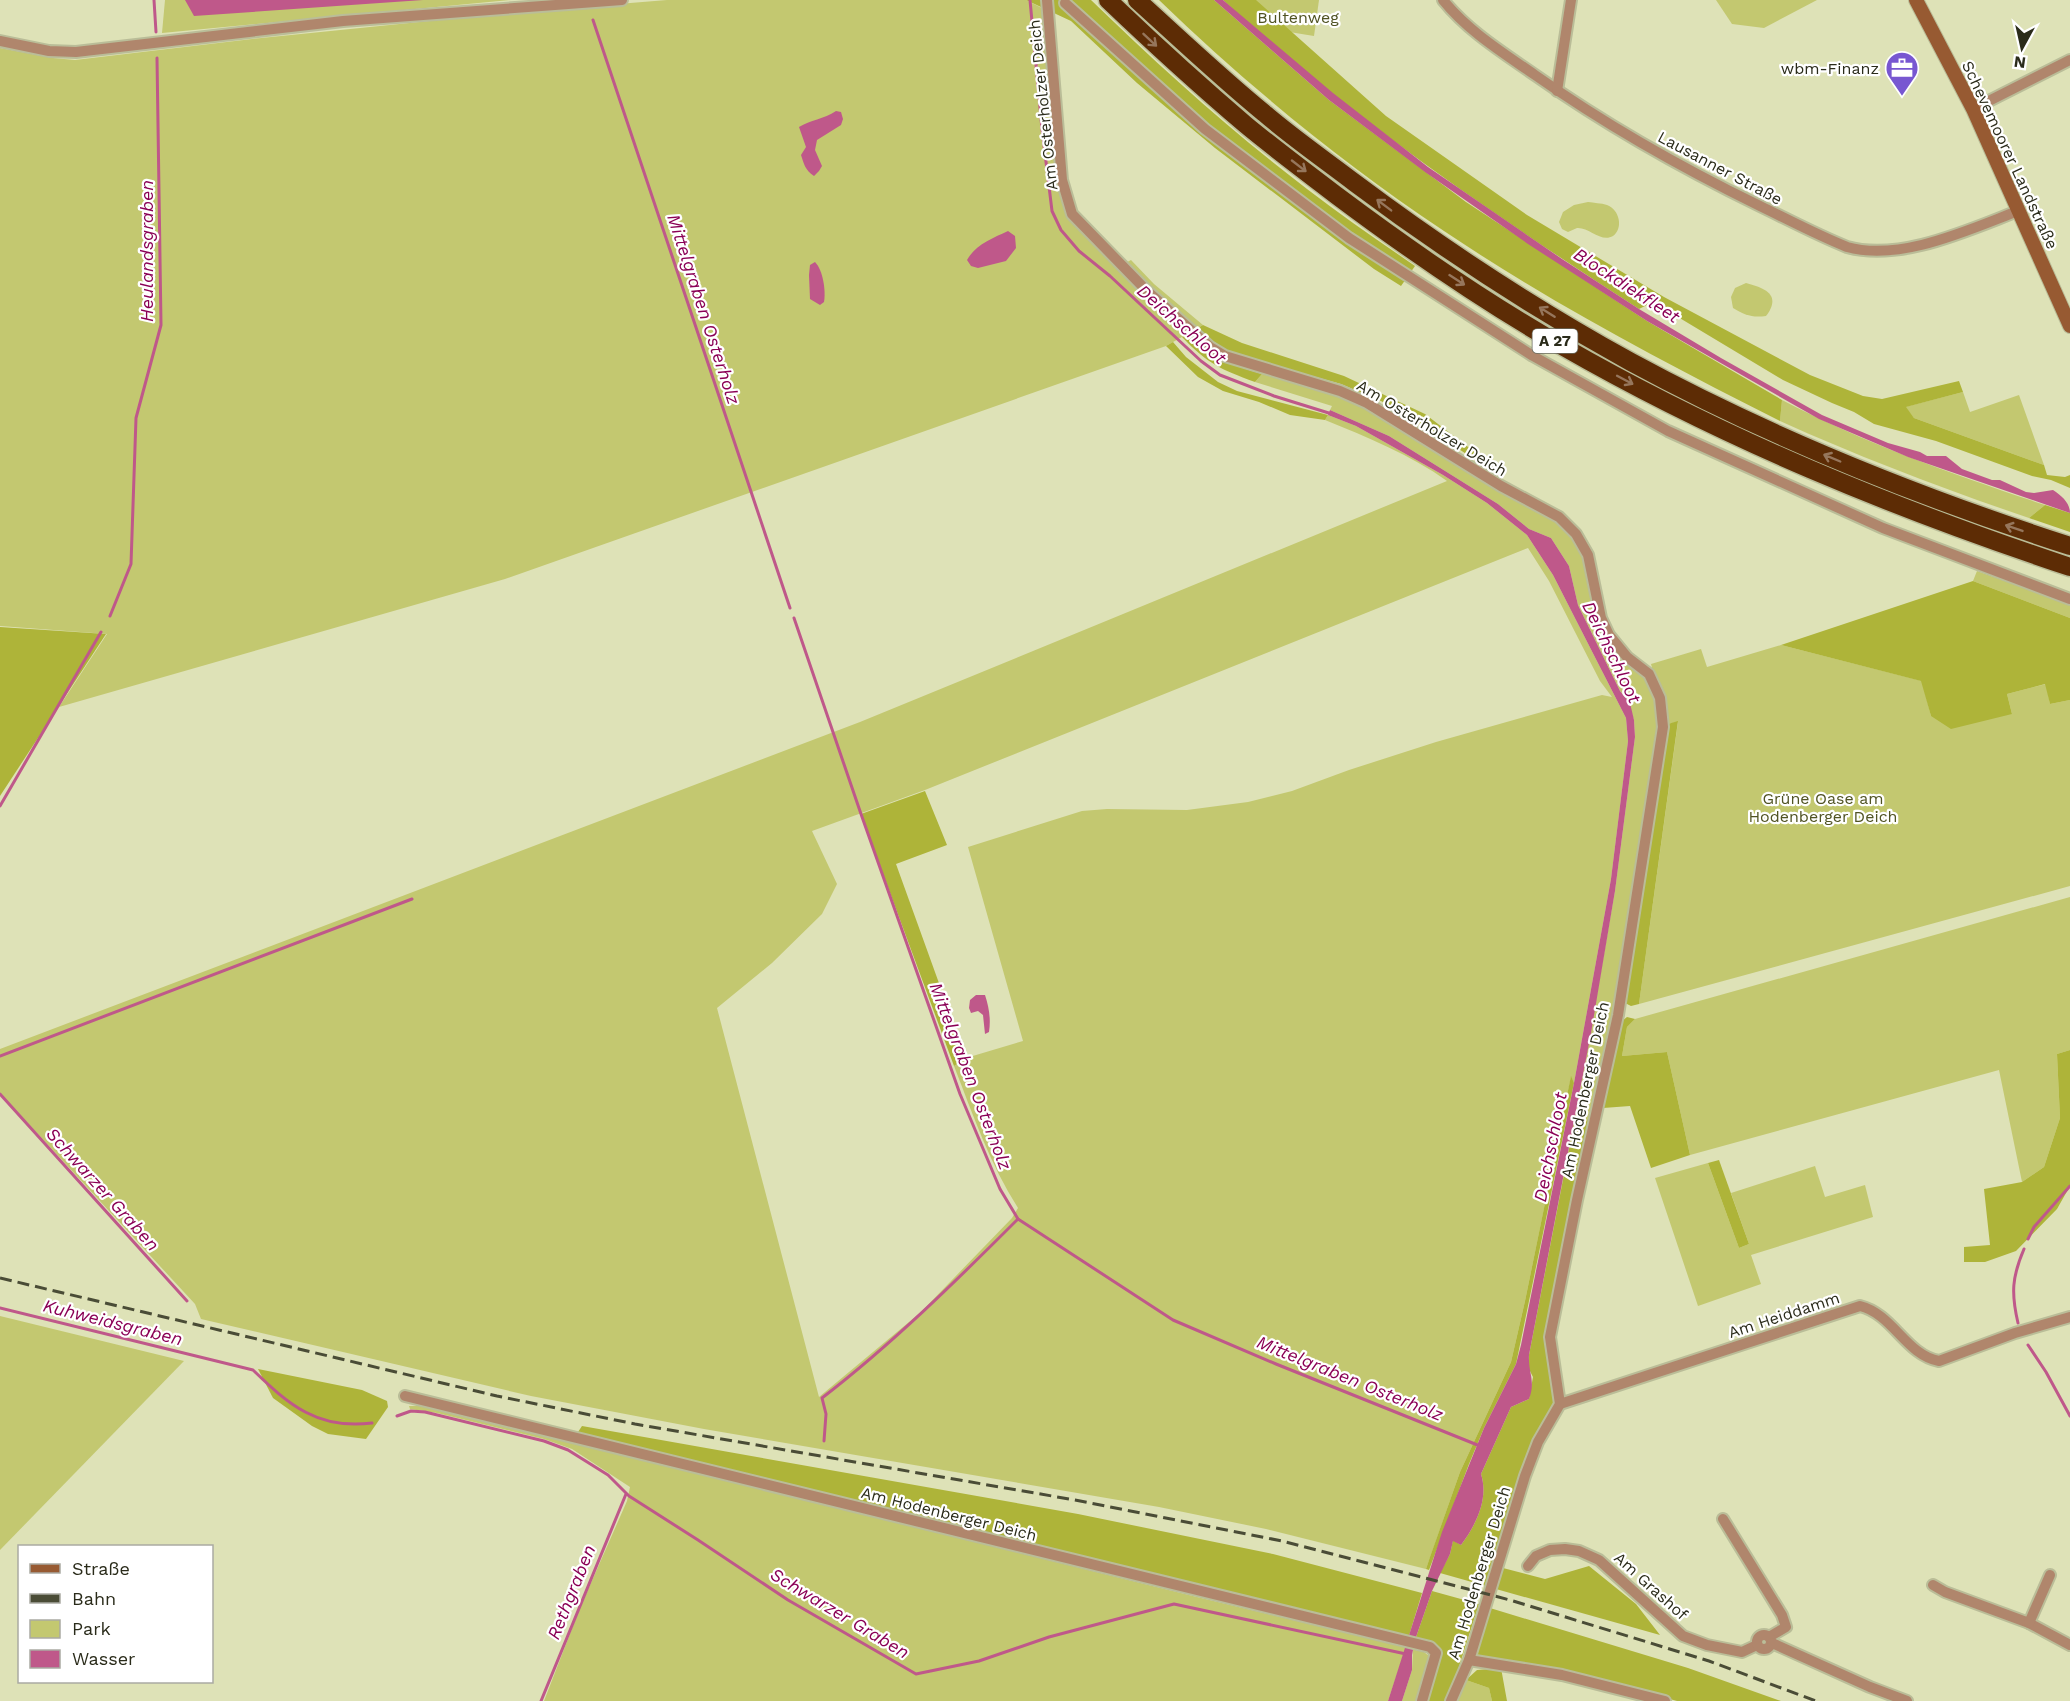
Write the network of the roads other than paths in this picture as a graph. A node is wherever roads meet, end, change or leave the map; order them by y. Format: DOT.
graph roads {
  1 [pos="622,0"];
  2 [pos="1108,0"];
  3 [pos="1137,0"];
  4 [pos="1443,0"];
  5 [pos="1571,0"];
  6 [pos="1916,0"];
  7 [pos="1047,2"];
  8 [pos="1066,2"];
  9 [pos="0,41"];
  10 [pos="2070,60"];
  11 [pos="1557,91"];
  12 [pos="1973,109"];
  13 [pos="2018,211"];
  14 [pos="2070,326"];
  15 [pos="1542,507"];
  16 [pos="2070,546"];
  17 [pos="2070,567"];
  18 [pos="2070,599"];
  19 [pos="2070,1317"];
  20 [pos="405,1396"];
  21 [pos="1560,1404"];
  22 [pos="1722,1519"];
  23 [pos="1528,1566"];
  24 [pos="2050,1575"];
  25 [pos="1933,1585"];
  26 [pos="2029,1623"];
  27 [pos="1771,1640"];
  28 [pos="2070,1645"];
  29 [pos="1469,1660"];
  30 [pos="1633,1697"];
  31 [pos="1422,1701"];
  32 [pos="1451,1701"];
  33 [pos="1665,1701"];
  34 [pos="1907,1701"];
  1 -- 9 [label="street"];
  2 -- 17 [label="highway, A 27, one-way"];
  16 -- 3 [label="highway, A 27, one-way"];
  4 -- 11 [label="street, Lausanner Straße"];
  5 -- 11 [label="street"];
  6 -- 12 [label="street, Schevemoorer Landstraße"];
  7 -- 8 [label="street"];
  7 -- 15 [label="street, Am Osterholzer Deich"];
  8 -- 18 [label="street"];
  10 -- 12 [label="street"];
  11 -- 13 [label="street, Lausanner Straße"];
  12 -- 13 [label="street, Schevemoorer Landstraße"];
  13 -- 14 [label="street, Schevemoorer Landstraße"];
  15 -- 21 [label="street, Am Hodenberger Deich"];
  19 -- 21 [label="street, Am Heiddamm"];
  20 -- 31 [label="street, Am Hodenberger Deich"];
  21 -- 29 [label="street, Am Hodenberger Deich"];
  22 -- 27 [label="street"];
  23 -- 27 [label="street, Am Grashof"];
  24 -- 26 [label="street"];
  25 -- 26 [label="street"];
  26 -- 28 [label="street"];
  27 -- 34 [label="street"];
  29 -- 30 [label="street"];
  29 -- 32 [label="street, Am Hodenberger Deich"];
  30 -- 33 [label="street"];
}
